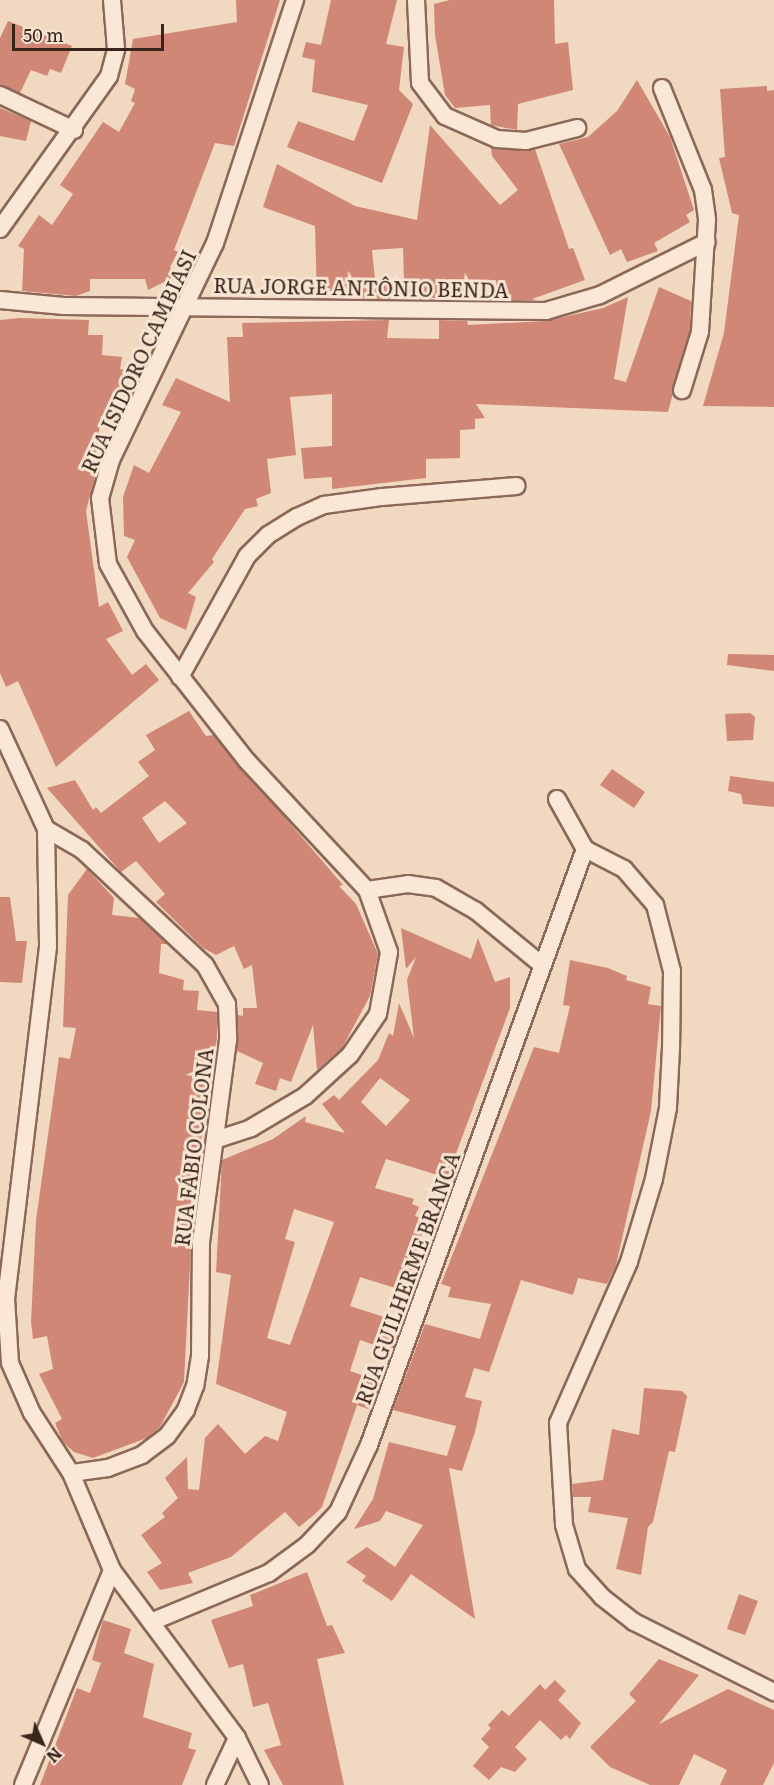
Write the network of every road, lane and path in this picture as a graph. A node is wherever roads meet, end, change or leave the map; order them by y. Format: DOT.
graph roads {
  1 [pos="112,0"];
  2 [pos="295,0"];
  3 [pos="416,0"];
  4 [pos="662,88"];
  5 [pos="0,95"];
  6 [pos="576,128"];
  7 [pos="74,130"];
  8 [pos="0,229"];
  9 [pos="707,242"];
  10 [pos="0,300"];
  11 [pos="187,305"];
  12 [pos="682,390"];
  13 [pos="517,486"];
  14 [pos="180,677"];
  15 [pos="0,729"];
  16 [pos="7,756"];
  17 [pos="556,799"];
  18 [pos="46,829"];
  19 [pos="585,849"];
  20 [pos="367,890"];
  21 [pos="542,965"];
  22 [pos="215,1140"];
  23 [pos="3,1299"];
  24 [pos="71,1473"];
  25 [pos="112,1570"];
  26 [pos="152,1622"];
  27 [pos="774,1692"];
  28 [pos="237,1738"];
  29 [pos="23,1785"];
  30 [pos="215,1785"];
  31 [pos="260,1785"];
  1 -- 7 [label="street"];
  2 -- 11 [label="street, RUA ISIDORO CAMBIASI"];
  3 -- 6 [label="street"];
  4 -- 9 [label="street"];
  5 -- 7 [label="street"];
  7 -- 8 [label="street"];
  9 -- 11 [label="street, RUA JORGE ANTÔNIO BENDA"];
  9 -- 12 [label="street"];
  10 -- 11 [label="street, RUA JORGE ANTÔNIO BENDA"];
  11 -- 14 [label="street, RUA ISIDORO CAMBIASI"];
  13 -- 14 [label="street"];
  14 -- 20 [label="street, RUA ISIDORO CAMBIASI"];
  15 -- 16 [label="street"];
  16 -- 18 [label="street"];
  17 -- 19 [label="street"];
  18 -- 22 [label="street, RUA FÁBIO COLONA"];
  18 -- 23 [label="street"];
  19 -- 21 [label="street, RUA GUILHERME BRANCA"];
  19 -- 27 [label="street"];
  20 -- 21 [label="street"];
  20 -- 22 [label="street"];
  21 -- 26 [label="street, RUA GUILHERME BRANCA"];
  22 -- 24 [label="street, RUA FÁBIO COLONA"];
  23 -- 24 [label="street"];
  24 -- 25 [label="street"];
  25 -- 26 [label="street"];
  25 -- 29 [label="street"];
  26 -- 28 [label="street"];
  28 -- 30 [label="street"];
  28 -- 31 [label="street"];
}
